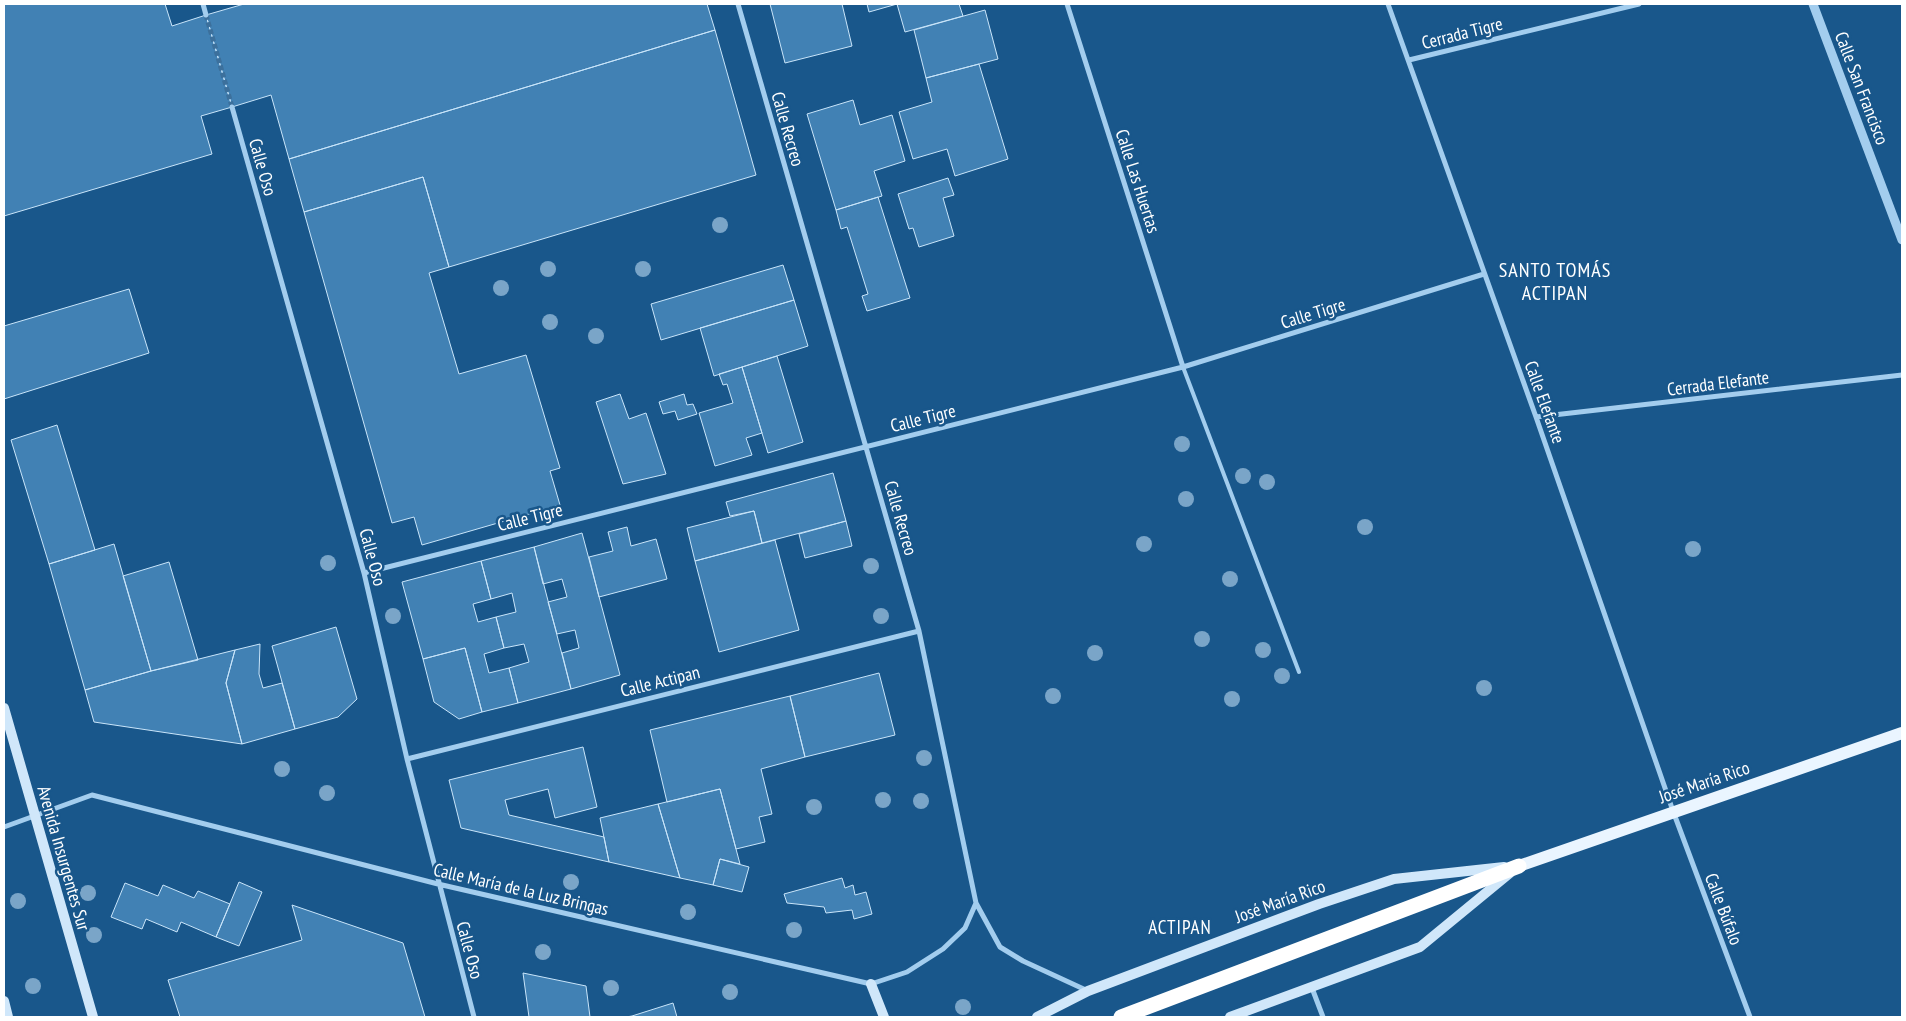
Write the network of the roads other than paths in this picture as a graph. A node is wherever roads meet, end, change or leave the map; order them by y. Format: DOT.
graph roads {
  1 [pos="203,4"];
  2 [pos="738,4"];
  3 [pos="1067,4"];
  4 [pos="1388,4"];
  5 [pos="1639,4"];
  6 [pos="1813,4"];
  7 [pos="206,15"];
  8 [pos="1409,60"];
  9 [pos="232,107"];
  10 [pos="1902,240"];
  11 [pos="1484,274"];
  12 [pos="1183,367"];
  13 [pos="1902,375"];
  14 [pos="1536,417"];
  15 [pos="866,446"];
  16 [pos="364,573"];
  17 [pos="920,631"];
  18 [pos="1299,672"];
  19 [pos="4,708"];
  20 [pos="1902,733"];
  21 [pos="407,759"];
  22 [pos="1673,811"];
  23 [pos="36,815"];
  24 [pos="4,827"];
  25 [pos="1519,866"];
  26 [pos="438,884"];
  27 [pos="976,903"];
  28 [pos="871,984"];
  29 [pos="1312,988"];
  30 [pos="1088,991"];
  31 [pos="4,1001"];
  32 [pos="8,1017"];
  33 [pos="93,1017"];
  34 [pos="474,1017"];
  35 [pos="884,1017"];
  36 [pos="1037,1017"];
  37 [pos="1121,1017"];
  38 [pos="1230,1017"];
  39 [pos="1323,1017"];
  40 [pos="1750,1017"];
  1 -- 7 [label="street"];
  2 -- 15 [label="street, Calle Recreo"];
  3 -- 12 [label="street, Calle Las Huertas"];
  4 -- 8 [label="street, Calle Elefante"];
  5 -- 8 [label="street, Cerrada Tigre"];
  6 -- 10 [label="street, Calle San Francisco"];
  8 -- 11 [label="street, Calle Elefante"];
  9 -- 16 [label="street, Calle Oso"];
  11 -- 12 [label="street, Calle Tigre"];
  11 -- 14 [label="street, Calle Elefante"];
  12 -- 15 [label="street, Calle Tigre"];
  12 -- 18 [label="lane"];
  13 -- 14 [label="street, Cerrada Elefante"];
  14 -- 22 [label="street, Calle Elefante"];
  15 -- 16 [label="street, Calle Tigre"];
  15 -- 17 [label="street, Calle Recreo"];
  16 -- 21 [label="street, Calle Oso"];
  17 -- 21 [label="street, Calle Actipan"];
  17 -- 27 [label="street, Calle Recreo"];
  19 -- 23 [label="main road, Avenida Insurgentes Sur"];
  20 -- 22 [label="main road, José María Rico"];
  21 -- 26 [label="street, Calle Oso"];
  22 -- 25 [label="main road, José María Rico"];
  22 -- 40 [label="street, Calle Búfalo"];
  23 -- 24 [label="street, Calle María de la Luz Bringas"];
  23 -- 26 [label="street, Calle María de la Luz Bringas"];
  23 -- 33 [label="main road, Avenida Insurgentes Sur"];
  25 -- 29 [label="main road, José María Rico"];
  25 -- 30 [label="main road, José María Rico"];
  25 -- 37 [label="highway"];
  26 -- 28 [label="street, Calle María de la Luz Bringas"];
  26 -- 34 [label="street, Calle Oso"];
  27 -- 28 [label="street"];
  27 -- 30 [label="street, Calle Recreo"];
  28 -- 35 [label="main road"];
  29 -- 38 [label="main road, José María Rico"];
  29 -- 39 [label="street"];
  30 -- 36 [label="main road, José María Rico"];
  31 -- 32 [label="main road"];
}
